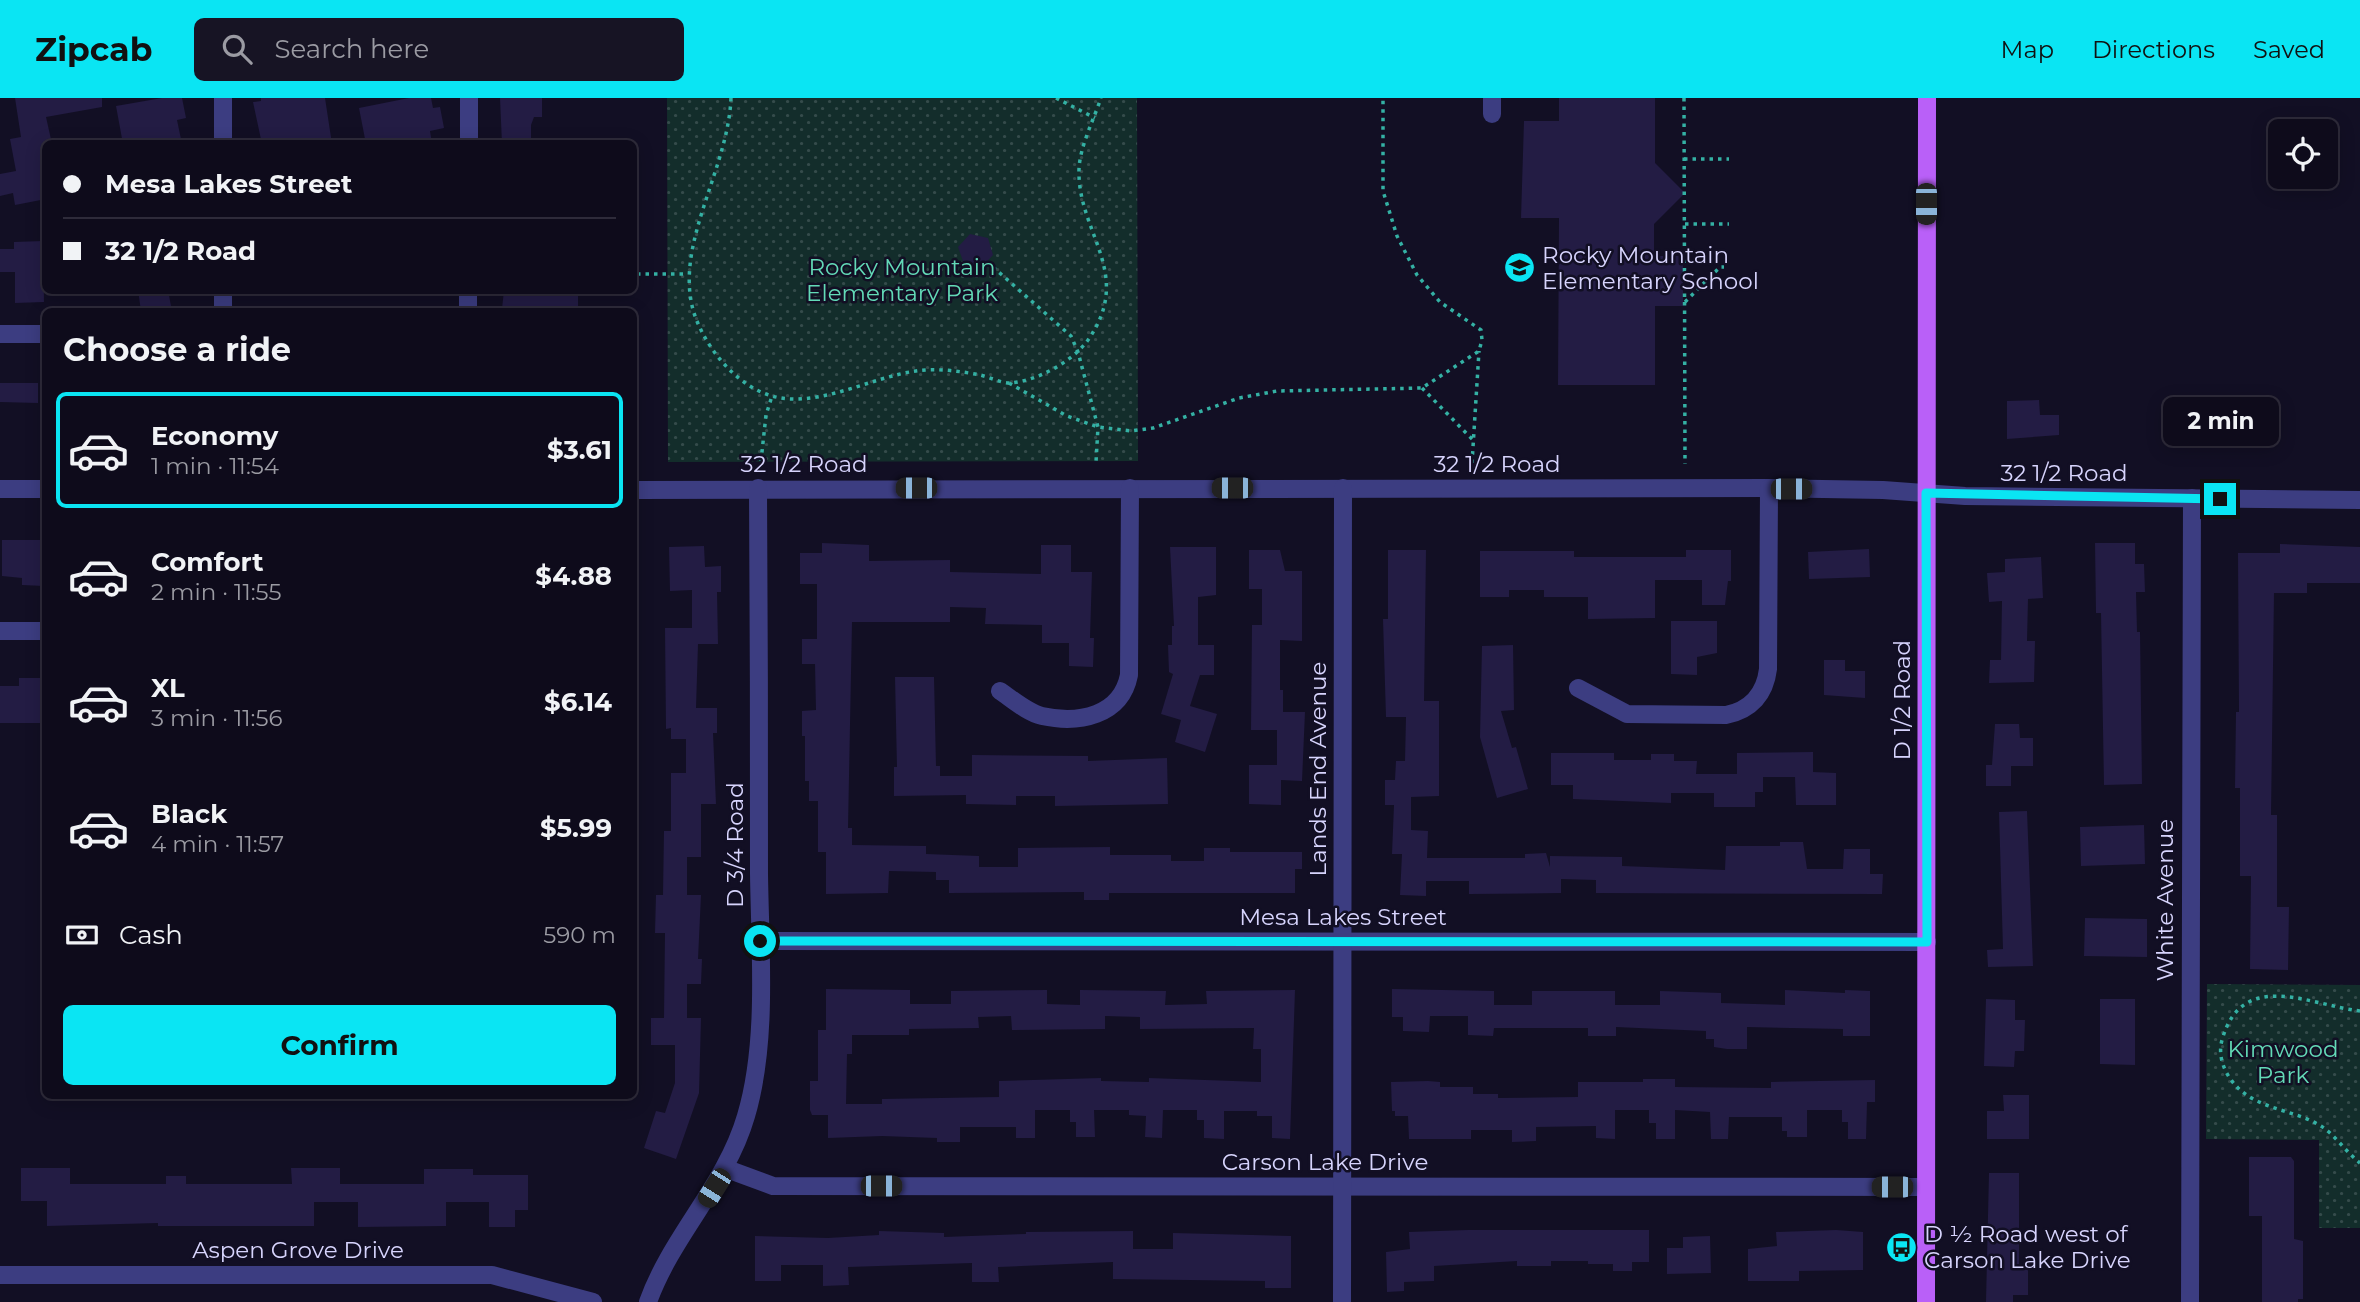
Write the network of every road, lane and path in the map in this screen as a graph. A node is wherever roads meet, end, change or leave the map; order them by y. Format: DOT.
graph roads {
  1 [pos="223,98"];
  2 [pos="469,98"];
  3 [pos="731,98"];
  4 [pos="1056,98"];
  5 [pos="1101,98"];
  6 [pos="1383,98"];
  7 [pos="1684,98"];
  8 [pos="1927,98"];
  9 [pos="1095,118"];
  10 [pos="223,140"];
  11 [pos="469,140"];
  12 [pos="1684,159"];
  13 [pos="1729,159"];
  14 [pos="1685,224"];
  15 [pos="1729,224"];
  16 [pos="993,267"];
  17 [pos="1724,267"];
  18 [pos="637,274"];
  19 [pos="687,274"];
  20 [pos="1685,302"];
  21 [pos="0,334"];
  22 [pos="42,334"];
  23 [pos="1479,351"];
  24 [pos="1078,352"];
  25 [pos="1009,383"];
  26 [pos="1422,388"];
  27 [pos="772,396"];
  28 [pos="1098,427"];
  29 [pos="1474,441"];
  30 [pos="761,461"];
  31 [pos="1096,462"];
  32 [pos="1472,463"];
  33 [pos="1685,464"];
  34 [pos="758,488"];
  35 [pos="1130,488"];
  36 [pos="1343,488"];
  37 [pos="1769,488"];
  38 [pos="0,489"];
  39 [pos="42,489"];
  40 [pos="637,490"];
  41 [pos="1926,493"];
  42 [pos="2192,498"];
  43 [pos="2360,500"];
  44 [pos="0,631"];
  45 [pos="42,631"];
  46 [pos="1578,688"];
  47 [pos="1000,691"];
  48 [pos="760,941"];
  49 [pos="1342,942"];
  50 [pos="1927,942"];
  51 [pos="2360,1010"];
  52 [pos="2360,1163"];
  53 [pos="727,1169"];
  54 [pos="1342,1187"];
  55 [pos="1926,1187"];
  56 [pos="0,1275"];
  57 [pos="593,1302"];
  58 [pos="648,1302"];
  59 [pos="1342,1302"];
  60 [pos="1926,1302"];
  61 [pos="2190,1302"];
  1 -- 10 [label="street"];
  2 -- 11 [label="street"];
  3 -- 19 [label="path"];
  4 -- 9 [label="path"];
  5 -- 9 [label="path"];
  6 -- 23 [label="path"];
  7 -- 12 [label="path"];
  8 -- 41 [label="main road, D 1/2 Road"];
  9 -- 24 [label="path"];
  12 -- 13 [label="path"];
  12 -- 14 [label="path"];
  14 -- 15 [label="path"];
  14 -- 20 [label="path"];
  16 -- 24 [label="path"];
  17 -- 20 [label="path"];
  18 -- 19 [label="path"];
  19 -- 27 [label="path"];
  20 -- 33 [label="path"];
  21 -- 22 [label="street"];
  23 -- 26 [label="path"];
  23 -- 29 [label="path"];
  24 -- 25 [label="path"];
  24 -- 28 [label="path"];
  25 -- 27 [label="path"];
  25 -- 28 [label="path"];
  26 -- 28 [label="path"];
  26 -- 29 [label="path"];
  27 -- 30 [label="path"];
  28 -- 31 [label="path"];
  29 -- 32 [label="path"];
  34 -- 35 [label="street, 32 1/2 Road"];
  34 -- 40 [label="street, 32 1/2 Road"];
  34 -- 48 [label="street, D 3/4 Road"];
  35 -- 36 [label="street, 32 1/2 Road"];
  35 -- 47 [label="street"];
  36 -- 37 [label="street, 32 1/2 Road"];
  36 -- 49 [label="street, Lands End Avenue"];
  37 -- 41 [label="street, 32 1/2 Road"];
  37 -- 46 [label="street"];
  38 -- 39 [label="street"];
  41 -- 42 [label="street, 32 1/2 Road"];
  41 -- 50 [label="main road, D 1/2 Road"];
  42 -- 43 [label="street, 32 1/2 Road"];
  42 -- 61 [label="street, White Avenue"];
  44 -- 45 [label="street"];
  48 -- 49 [label="street, Mesa Lakes Street"];
  48 -- 53 [label="street, D 3/4 Road"];
  49 -- 50 [label="street, Mesa Lakes Street"];
  49 -- 54 [label="street, Lands End Avenue"];
  50 -- 55 [label="main road, D 1/2 Road"];
  51 -- 52 [label="path"];
  53 -- 54 [label="street, Carson Lake Drive"];
  53 -- 58 [label="street, D 3/4 Road"];
  54 -- 55 [label="street, Carson Lake Drive"];
  54 -- 59 [label="street, Lands End Avenue"];
  55 -- 60 [label="main road, D 1/2 Road"];
  56 -- 57 [label="street, Aspen Grove Drive"];
}
